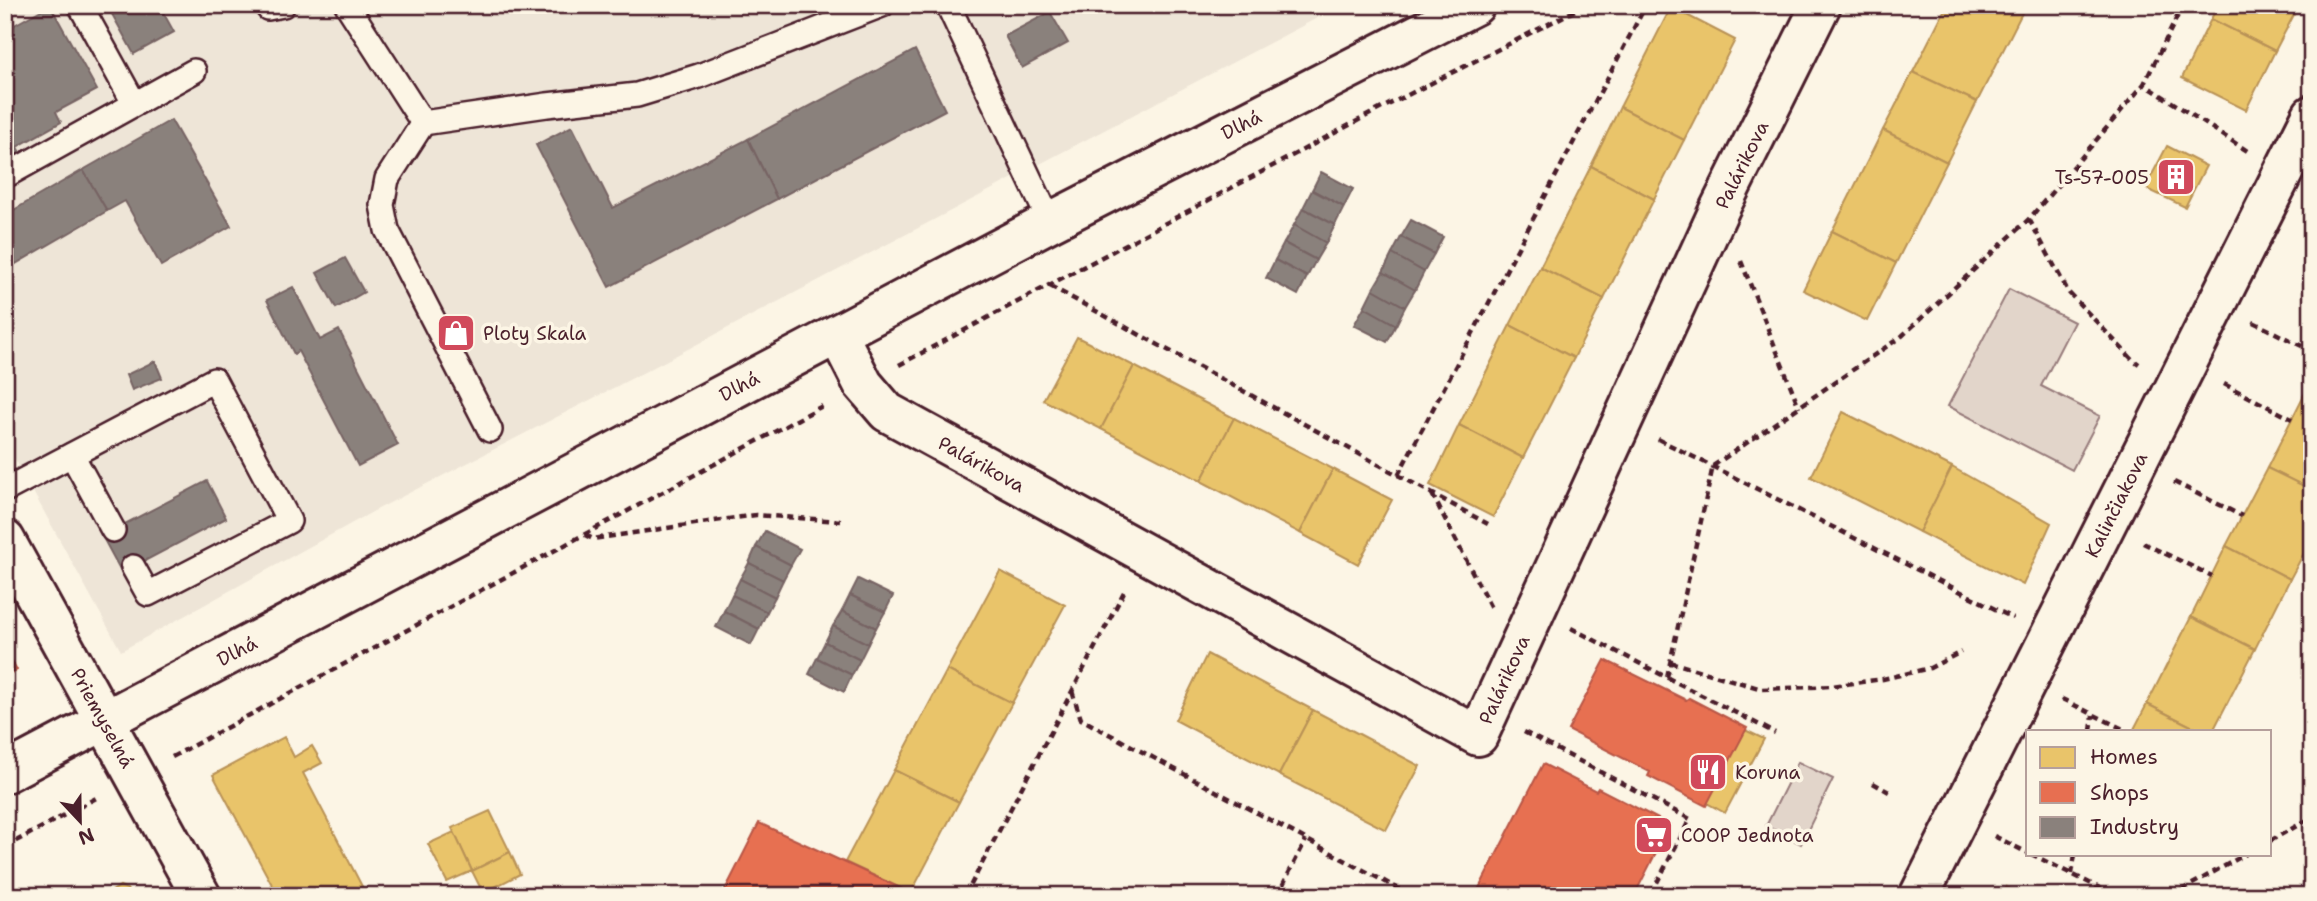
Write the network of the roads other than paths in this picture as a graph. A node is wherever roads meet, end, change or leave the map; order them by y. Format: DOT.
graph roads {
  1 [pos="80,5"];
  2 [pos="266,5"];
  3 [pos="283,5"];
  4 [pos="348,5"];
  5 [pos="882,5"];
  6 [pos="948,5"];
  7 [pos="1475,5"];
  8 [pos="1821,5"];
  9 [pos="194,71"];
  10 [pos="134,103"];
  11 [pos="2312,115"];
  12 [pos="423,124"];
  13 [pos="5,176"];
  14 [pos="1050,222"];
  15 [pos="838,335"];
  16 [pos="490,430"];
  17 [pos="72,455"];
  18 [pos="5,490"];
  19 [pos="113,530"];
  20 [pos="5,540"];
  21 [pos="133,567"];
  22 [pos="104,721"];
  23 [pos="5,773"];
  24 [pos="201,896"];
  25 [pos="1919,896"];
  1 -- 10 [label="lane"];
  2 -- 3 [label="lane"];
  4 -- 12 [label="lane"];
  5 -- 12 [label="lane"];
  6 -- 14 [label="lane"];
  7 -- 14 [label="street, Dlhá"];
  8 -- 15 [label="street, Palárikova"];
  9 -- 10 [label="lane"];
  10 -- 13 [label="lane"];
  11 -- 25 [label="street, Kalinčiakova"];
  12 -- 16 [label="lane"];
  14 -- 15 [label="street, Dlhá"];
  15 -- 22 [label="street, Dlhá"];
  17 -- 18 [label="lane"];
  17 -- 19 [label="lane"];
  17 -- 21 [label="lane"];
  20 -- 22 [label="street, Priemyselná"];
  22 -- 23 [label="street, Dlhá"];
  22 -- 24 [label="street, Priemyselná"];
}
